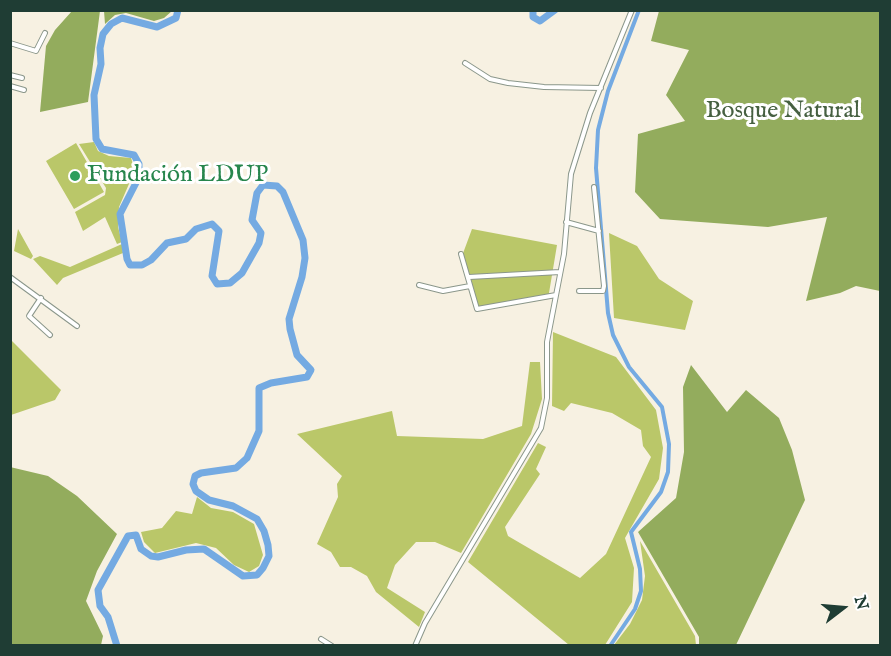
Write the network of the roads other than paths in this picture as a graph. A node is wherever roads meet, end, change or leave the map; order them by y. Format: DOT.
graph roads {
  1 [pos="632,10"];
  2 [pos="45,33"];
  3 [pos="10,43"];
  4 [pos="465,63"];
  5 [pos="10,75"];
  6 [pos="22,78"];
  7 [pos="10,86"];
  8 [pos="601,88"];
  9 [pos="24,90"];
  10 [pos="594,187"];
  11 [pos="566,222"];
  12 [pos="599,231"];
  13 [pos="461,254"];
  14 [pos="560,273"];
  15 [pos="469,277"];
  16 [pos="10,278"];
  17 [pos="419,285"];
  18 [pos="470,286"];
  19 [pos="579,291"];
  20 [pos="555,295"];
  21 [pos="41,298"];
  22 [pos="77,326"];
  23 [pos="50,335"];
  24 [pos="321,639"];
  25 [pos="328,645"];
  26 [pos="415,645"];
  1 -- 8 [label="street"];
  2 -- 3 [label="street"];
  4 -- 8 [label="street"];
  5 -- 6 [label="street"];
  7 -- 9 [label="street"];
  8 -- 11 [label="street"];
  10 -- 12 [label="street"];
  11 -- 12 [label="street"];
  11 -- 14 [label="street"];
  12 -- 19 [label="street"];
  13 -- 15 [label="street"];
  14 -- 15 [label="street"];
  14 -- 20 [label="street"];
  15 -- 18 [label="street"];
  16 -- 21 [label="street"];
  17 -- 18 [label="street"];
  18 -- 20 [label="street"];
  20 -- 26 [label="street"];
  21 -- 22 [label="street"];
  21 -- 23 [label="street"];
  24 -- 25 [label="street"];
}
